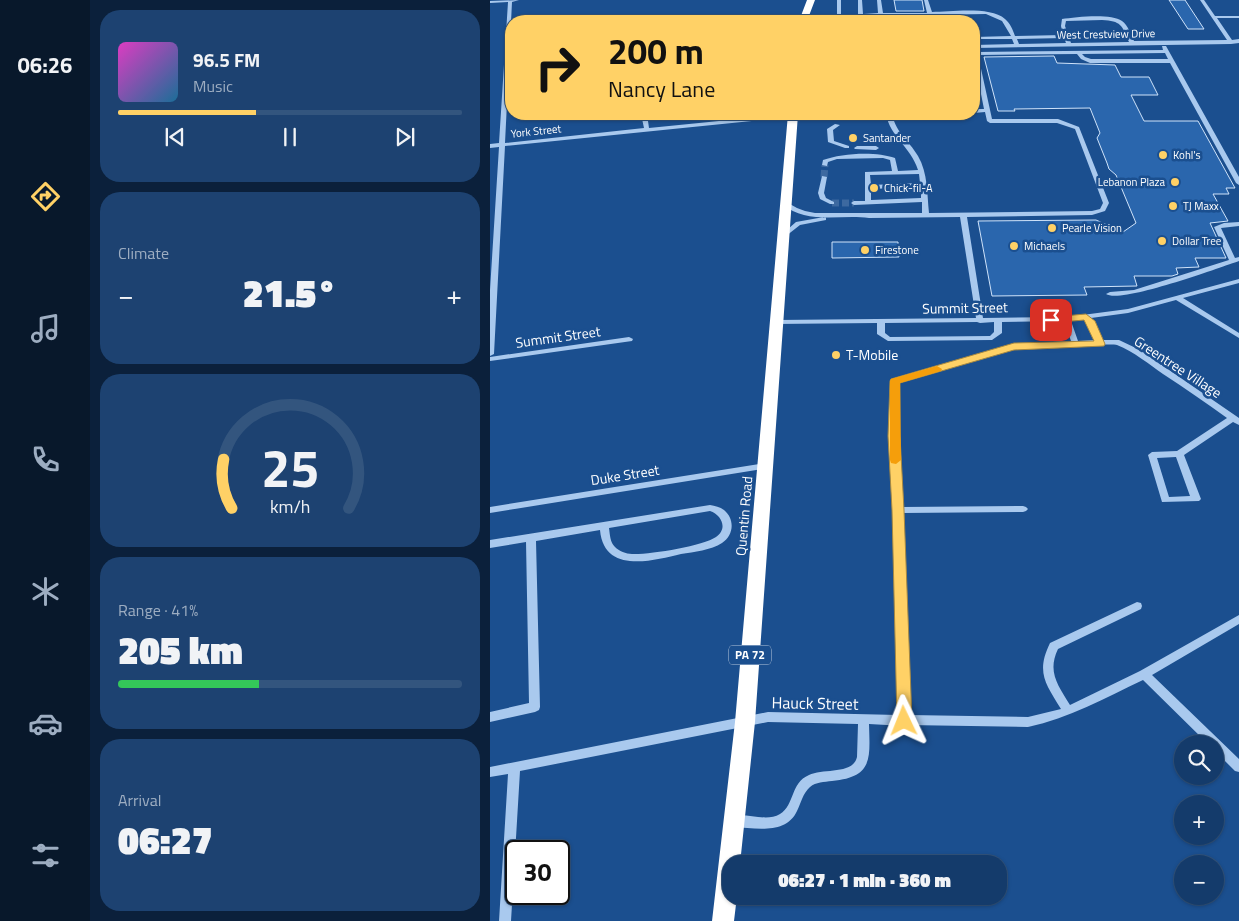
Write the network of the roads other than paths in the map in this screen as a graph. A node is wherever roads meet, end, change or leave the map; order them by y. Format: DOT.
graph roads {
  1 [pos="510,0"];
  2 [pos="517,0"];
  3 [pos="811,0"];
  4 [pos="839,0"];
  5 [pos="860,0"];
  6 [pos="879,0"];
  7 [pos="926,0"];
  8 [pos="1202,0"];
  9 [pos="490,2"];
  10 [pos="930,13"];
  11 [pos="510,15"];
  12 [pos="805,15"];
  13 [pos="839,15"];
  14 [pos="861,15"];
  15 [pos="881,15"];
  16 [pos="1214,17"];
  17 [pos="1239,17"];
  18 [pos="1066,36"];
  19 [pos="980,38"];
  20 [pos="1014,38"];
  21 [pos="1239,41"];
  22 [pos="1231,42"];
  23 [pos="1132,43"];
  24 [pos="1162,43"];
  25 [pos="1069,44"];
  26 [pos="1057,45"];
  27 [pos="1018,46"];
  28 [pos="980,49"];
  29 [pos="980,50"];
  30 [pos="1167,51"];
  31 [pos="1062,53"];
  32 [pos="1080,53"];
  33 [pos="1172,61"];
  34 [pos="980,76"];
  35 [pos="980,110"];
  36 [pos="988,110"];
  37 [pos="505,114"];
  38 [pos="645,120"];
  39 [pos="740,120"];
  40 [pos="795,120"];
  41 [pos="891,120"];
  42 [pos="837,125"];
  43 [pos="647,130"];
  44 [pos="502,145"];
  45 [pos="490,146"];
  46 [pos="847,148"];
  47 [pos="857,148"];
  48 [pos="876,148"];
  49 [pos="824,164"];
  50 [pos="895,172"];
  51 [pos="920,172"];
  52 [pos="824,177"];
  53 [pos="1239,183"];
  54 [pos="922,185"];
  55 [pos="867,186"];
  56 [pos="924,200"];
  57 [pos="868,202"];
  58 [pos="832,203"];
  59 [pos="854,203"];
  60 [pos="786,204"];
  61 [pos="963,214"];
  62 [pos="869,216"];
  63 [pos="926,216"];
  64 [pos="1239,224"];
  65 [pos="784,235"];
  66 [pos="1236,260"];
  67 [pos="492,274"];
  68 [pos="1239,281"];
  69 [pos="1153,288"];
  70 [pos="1110,294"];
  71 [pos="1176,298"];
  72 [pos="1168,300"];
  73 [pos="1086,317"];
  74 [pos="1067,319"];
  75 [pos="998,320"];
  76 [pos="881,321"];
  77 [pos="980,321"];
  78 [pos="777,322"];
  79 [pos="1239,336"];
  80 [pos="629,339"];
  81 [pos="1100,344"];
  82 [pos="1076,345"];
  83 [pos="490,354"];
  84 [pos="490,359"];
  85 [pos="1236,420"];
  86 [pos="1180,454"];
  87 [pos="765,466"];
  88 [pos="490,510"];
  89 [pos="898,510"];
  90 [pos="1023,510"];
  91 [pos="604,526"];
  92 [pos="531,538"];
  93 [pos="490,544"];
  94 [pos="1137,606"];
  95 [pos="1239,618"];
  96 [pos="1144,674"];
  97 [pos="1068,711"];
  98 [pos="490,717"];
  99 [pos="863,720"];
  100 [pos="904,721"];
  101 [pos="745,722"];
  102 [pos="514,767"];
  103 [pos="1239,767"];
  104 [pos="490,772"];
  105 [pos="734,821"];
  106 [pos="505,921"];
  107 [pos="723,921"];
  1 -- 2 [label="street"];
  1 -- 9 [label="street"];
  1 -- 11 [label="street"];
  3 -- 12 [label="highway"];
  4 -- 13 [label="street"];
  5 -- 14 [label="street"];
  6 -- 15 [label="street"];
  7 -- 10 [label="street"];
  8 -- 16 [label="street"];
  10 -- 15 [label="street"];
  10 -- 20 [label="street"];
  16 -- 17 [label="street"];
  16 -- 22 [label="street"];
  18 -- 20 [label="street"];
  18 -- 23 [label="street"];
  18 -- 25 [label="street"];
  19 -- 20 [label="street"];
  20 -- 27 [label="street"];
  21 -- 22 [label="street, West Crestview Drive"];
  22 -- 24 [label="street, West Crestview Drive"];
  23 -- 24 [label="street, West Crestview Drive"];
  23 -- 25 [label="street, West Crestview Drive"];
  24 -- 30 [label="street"];
  25 -- 26 [label="street, West Crestview Drive"];
  26 -- 27 [label="street, West Crestview Drive"];
  26 -- 31 [label="street"];
  27 -- 28 [label="street, West Crestview Drive"];
  29 -- 31 [label="street"];
  30 -- 32 [label="street"];
  30 -- 33 [label="street"];
  31 -- 32 [label="street"];
  32 -- 33 [label="street"];
  33 -- 53 [label="street"];
  34 -- 36 [label="street"];
  35 -- 36 [label="street"];
  36 -- 61 [label="street"];
  37 -- 44 [label="street"];
  38 -- 43 [label="street"];
  39 -- 43 [label="street, York Street"];
  40 -- 60 [label="highway, Quentin Road / PA 72"];
  41 -- 51 [label="street"];
  42 -- 46 [label="street"];
  43 -- 44 [label="street, York Street"];
  44 -- 45 [label="street, York Street"];
  44 -- 67 [label="street"];
  47 -- 48 [label="street"];
  49 -- 50 [label="street"];
  50 -- 51 [label="street"];
  50 -- 55 [label="street"];
  51 -- 54 [label="street"];
  52 -- 58 [label="street"];
  54 -- 55 [label="street"];
  54 -- 56 [label="street"];
  55 -- 57 [label="street"];
  56 -- 57 [label="street"];
  56 -- 63 [label="street"];
  57 -- 59 [label="street"];
  60 -- 62 [label="street"];
  60 -- 65 [label="highway, Quentin Road / PA 72"];
  61 -- 63 [label="street"];
  61 -- 77 [label="street"];
  62 -- 63 [label="street"];
  62 -- 65 [label="street"];
  64 -- 66 [label="street"];
  65 -- 78 [label="highway, Quentin Road / PA 72"];
  66 -- 69 [label="street"];
  67 -- 83 [label="street"];
  68 -- 71 [label="street, Summit Street"];
  69 -- 70 [label="street"];
  69 -- 72 [label="street"];
  71 -- 72 [label="street, Summit Street"];
  71 -- 79 [label="street"];
  72 -- 73 [label="street, Summit Street"];
  73 -- 74 [label="street, Summit Street"];
  73 -- 81 [label="street"];
  74 -- 75 [label="street, Summit Street"];
  74 -- 82 [label="street"];
  75 -- 76 [label="street"];
  75 -- 77 [label="street, Summit Street"];
  76 -- 77 [label="street, Summit Street"];
  76 -- 78 [label="street, Summit Street"];
  78 -- 87 [label="highway, Quentin Road / PA 72"];
  80 -- 84 [label="street, Summit Street"];
  81 -- 82 [label="street, Greentree Village"];
  81 -- 85 [label="street, Greentree Village"];
  82 -- 89 [label="street, Greentree Village"];
  85 -- 86 [label="street"];
  86 -- 86 [label="street"];
  87 -- 88 [label="street, Duke Street"];
  87 -- 101 [label="highway, Quentin Road / PA 72"];
  89 -- 90 [label="street"];
  89 -- 100 [label="street"];
  91 -- 91 [label="street"];
  91 -- 92 [label="street"];
  92 -- 93 [label="street"];
  92 -- 98 [label="street"];
  94 -- 97 [label="street"];
  95 -- 96 [label="street, Hauck Street"];
  96 -- 97 [label="street, Hauck Street"];
  96 -- 103 [label="street"];
  97 -- 100 [label="street, Hauck Street"];
  99 -- 100 [label="street, Hauck Street"];
  99 -- 101 [label="street, Hauck Street"];
  99 -- 105 [label="street"];
  101 -- 102 [label="street, Hauck Street"];
  101 -- 105 [label="highway, Quentin Road / PA 72"];
  102 -- 104 [label="street, Hauck Street"];
  102 -- 106 [label="street"];
  105 -- 107 [label="highway, Quentin Road / PA 72"];
}
